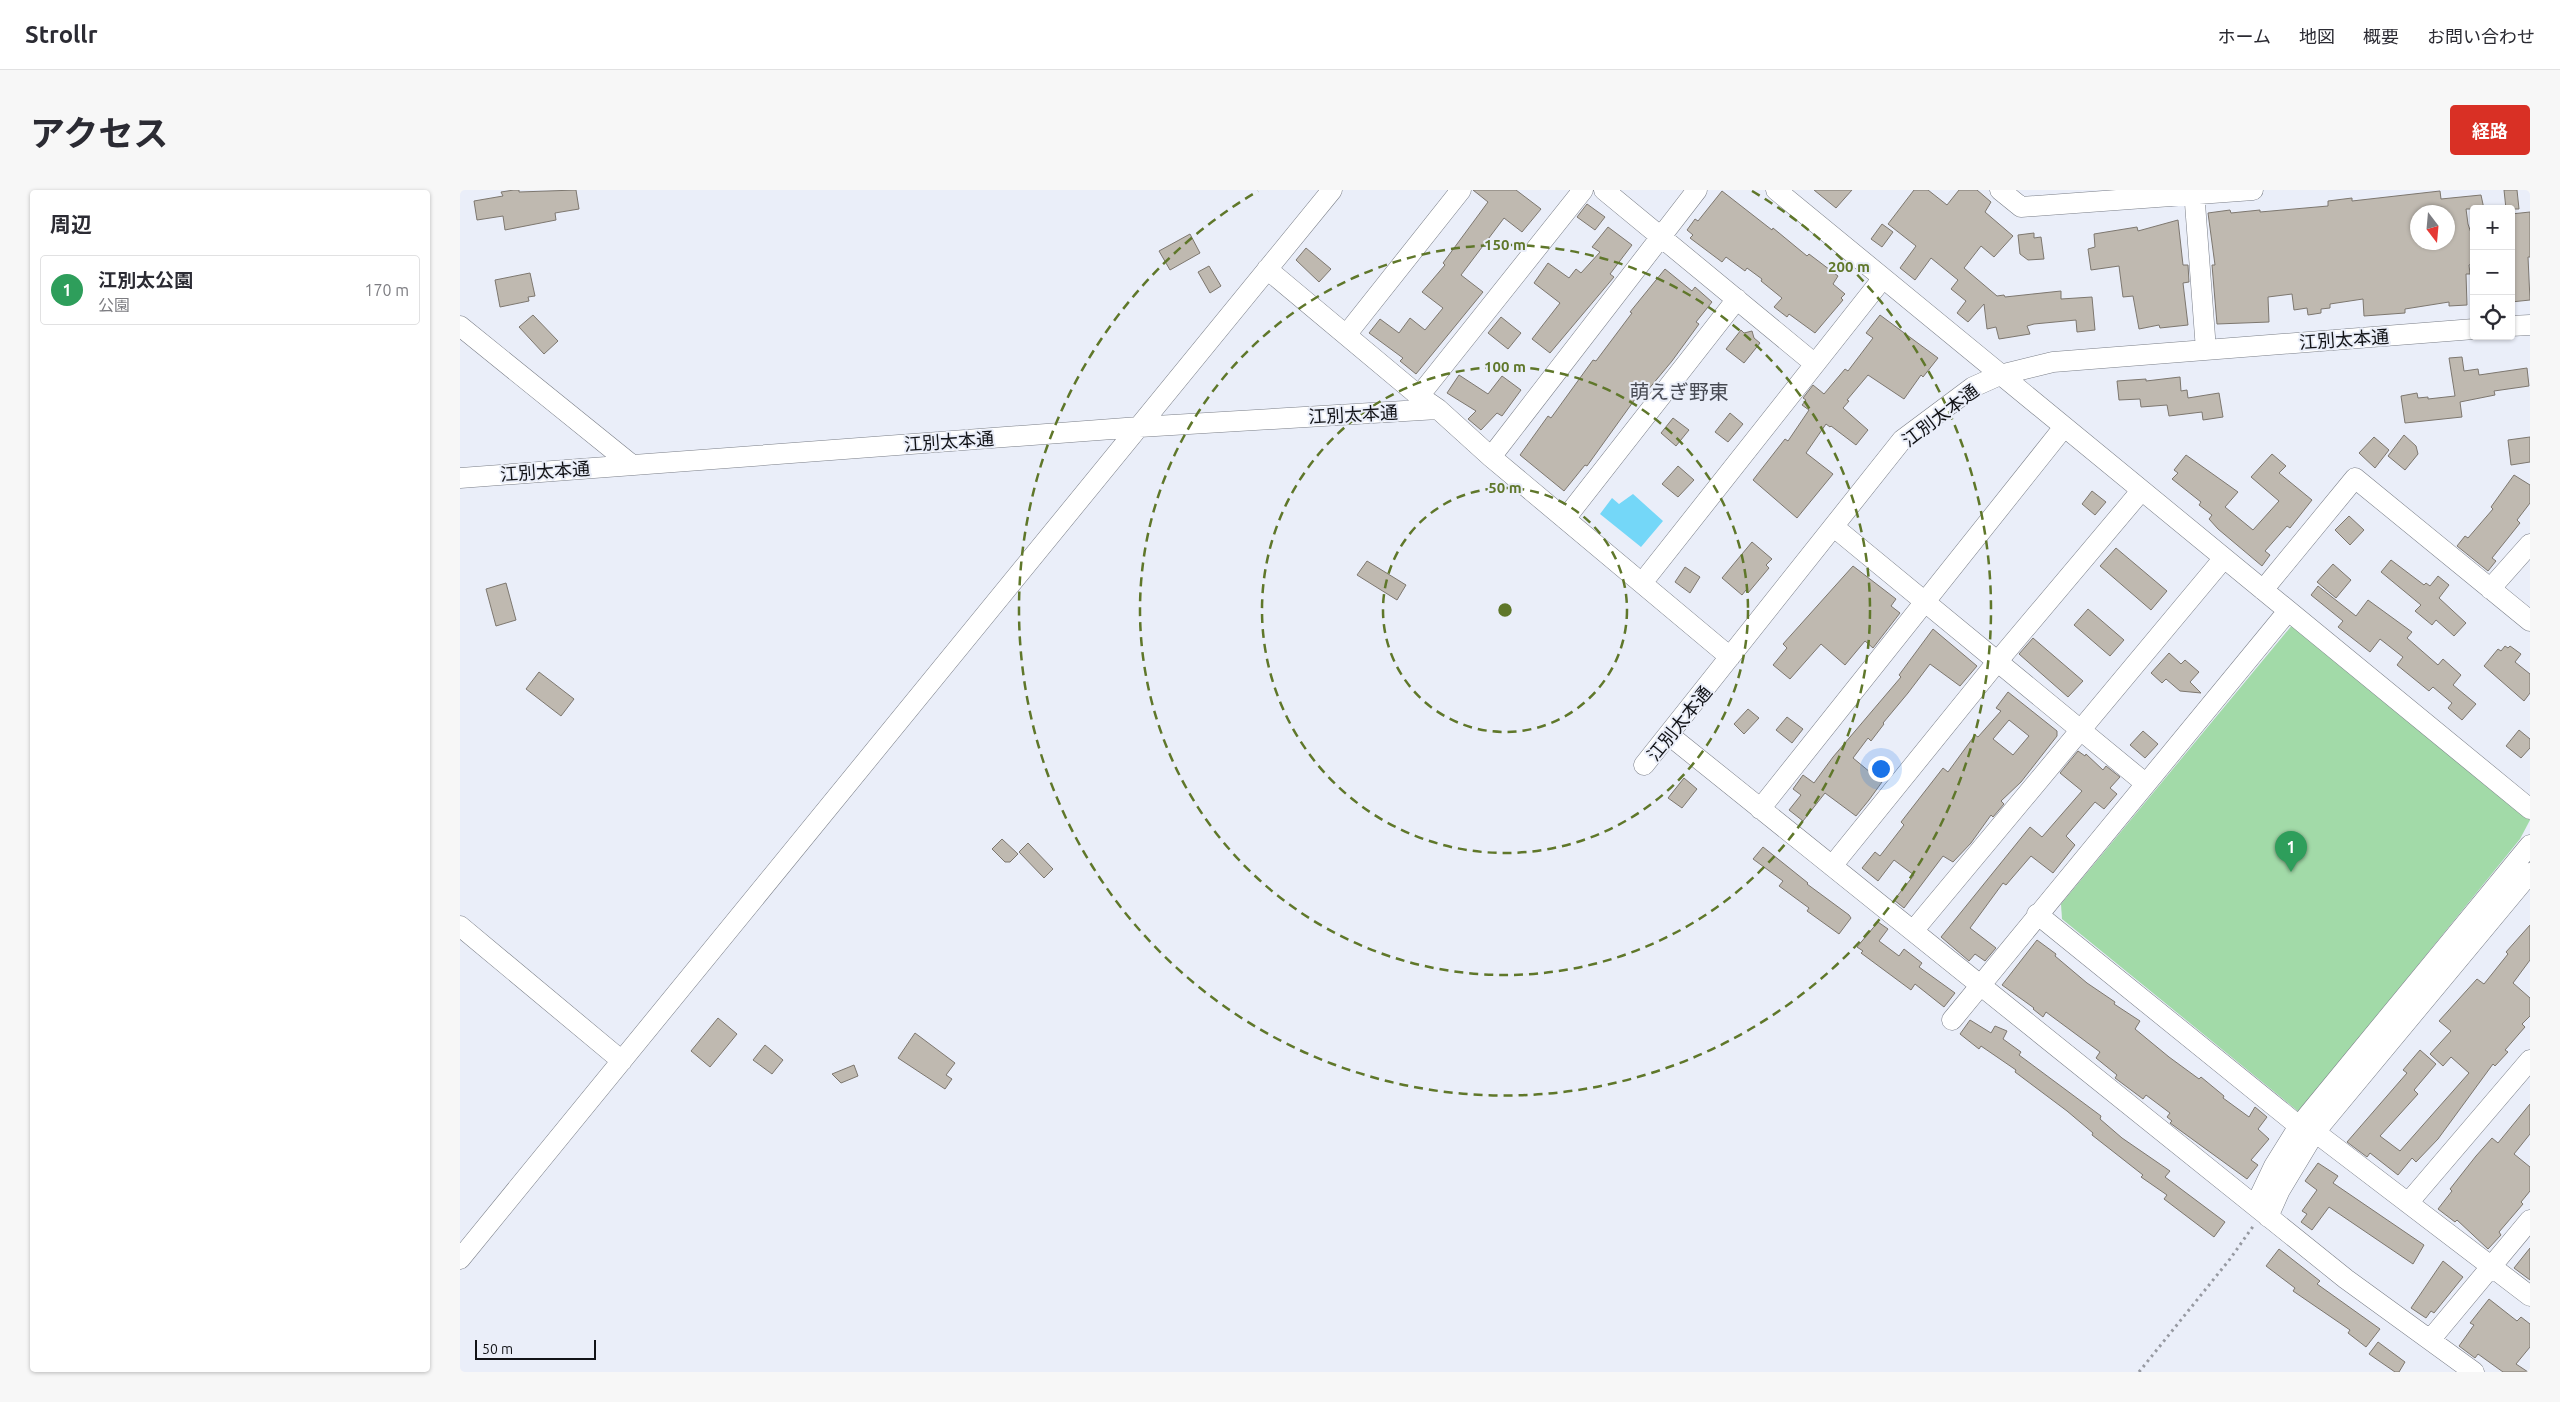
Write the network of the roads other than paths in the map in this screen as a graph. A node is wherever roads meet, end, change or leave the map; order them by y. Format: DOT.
graph roads {
  1 [pos="1332,190"];
  2 [pos="1461,190"];
  3 [pos="1583,190"];
  4 [pos="1604,190"];
  5 [pos="1697,190"];
  6 [pos="1776,190"];
  7 [pos="2000,190"];
  8 [pos="2253,190"];
  9 [pos="2194,192"];
  10 [pos="1661,237"];
  11 [pos="1267,269"];
  12 [pos="1883,278"];
  13 [pos="1737,300"];
  14 [pos="2530,325"];
  15 [pos="460,326"];
  16 [pos="2515,326"];
  17 [pos="2470,329"];
  18 [pos="1346,336"];
  19 [pos="2206,350"];
  20 [pos="1816,364"];
  21 [pos="2000,374"];
  22 [pos="1419,396"];
  23 [pos="1438,409"];
  24 [pos="1139,427"];
  25 [pos="2064,427"];
  26 [pos="1491,457"];
  27 [pos="632,465"];
  28 [pos="460,478"];
  29 [pos="2142,491"];
  30 [pos="1565,519"];
  31 [pos="1834,527"];
  32 [pos="2530,544"];
  33 [pos="2224,558"];
  34 [pos="1642,584"];
  35 [pos="2490,589"];
  36 [pos="2263,590"];
  37 [pos="1925,602"];
  38 [pos="2288,611"];
  39 [pos="2530,621"];
  40 [pos="1730,657"];
  41 [pos="1997,662"];
  42 [pos="2080,729"];
  43 [pos="1669,735"];
  44 [pos="1644,766"];
  45 [pos="2146,783"];
  46 [pos="1760,808"];
  47 [pos="2530,809"];
  48 [pos="2530,845"];
  49 [pos="1832,866"];
  50 [pos="2530,873"];
  51 [pos="2037,914"];
  52 [pos="460,926"];
  53 [pos="1913,931"];
  54 [pos="1981,986"];
  55 [pos="1952,1020"];
  56 [pos="2530,1060"];
  57 [pos="622,1061"];
  58 [pos="2307,1130"];
  59 [pos="2408,1203"];
  60 [pos="2262,1211"];
  61 [pos="2530,1220"];
  62 [pos="460,1259"];
  63 [pos="2492,1267"];
  64 [pos="2530,1296"];
  65 [pos="2430,1340"];
  66 [pos="2474,1372"];
  1 -- 11 [label="street"];
  2 -- 18 [label="street"];
  3 -- 22 [label="street"];
  4 -- 10 [label="street"];
  5 -- 10 [label="street"];
  6 -- 12 [label="street"];
  7 -- 9 [label="street"];
  8 -- 9 [label="street"];
  9 -- 19 [label="street"];
  10 -- 13 [label="street"];
  10 -- 26 [label="street"];
  11 -- 18 [label="street"];
  11 -- 24 [label="street"];
  12 -- 20 [label="street"];
  12 -- 21 [label="street"];
  13 -- 20 [label="street"];
  13 -- 30 [label="street"];
  14 -- 16 [label="street"];
  15 -- 27 [label="street"];
  17 -- 19 [label="street, 江別太本通"];
  18 -- 22 [label="street"];
  19 -- 21 [label="street, 江別太本通"];
  20 -- 34 [label="street"];
  21 -- 25 [label="street"];
  21 -- 31 [label="street, 江別太本通"];
  22 -- 23 [label="street"];
  23 -- 24 [label="street, 江別太本通"];
  23 -- 26 [label="street"];
  24 -- 27 [label="street, 江別太本通"];
  24 -- 57 [label="street"];
  25 -- 29 [label="street"];
  25 -- 37 [label="street"];
  26 -- 30 [label="street"];
  27 -- 28 [label="street, 江別太本通"];
  29 -- 33 [label="street"];
  29 -- 41 [label="street"];
  30 -- 34 [label="street"];
  31 -- 37 [label="street"];
  31 -- 40 [label="street, 江別太本通"];
  32 -- 35 [label="street"];
  33 -- 36 [label="street"];
  33 -- 42 [label="street"];
  34 -- 40 [label="street"];
  35 -- 36 [label="street"];
  35 -- 39 [label="street"];
  36 -- 38 [label="street"];
  37 -- 41 [label="street"];
  37 -- 46 [label="street"];
  38 -- 45 [label="street"];
  38 -- 47 [label="street"];
  40 -- 43 [label="street, 江別太本通"];
  41 -- 42 [label="street"];
  41 -- 49 [label="street"];
  42 -- 45 [label="street"];
  42 -- 53 [label="street"];
  43 -- 44 [label="street, 江別太本通"];
  43 -- 46 [label="street"];
  45 -- 51 [label="street"];
  46 -- 49 [label="street"];
  48 -- 58 [label="street"];
  49 -- 53 [label="street"];
  50 -- 58 [label="street"];
  51 -- 54 [label="street"];
  51 -- 58 [label="street"];
  52 -- 57 [label="street"];
  53 -- 54 [label="street"];
  54 -- 55 [label="street"];
  54 -- 60 [label="street"];
  56 -- 59 [label="street"];
  57 -- 62 [label="street"];
  58 -- 59 [label="street"];
  58 -- 60 [label="street"];
  59 -- 63 [label="street"];
  60 -- 65 [label="street"];
  61 -- 63 [label="street"];
  63 -- 64 [label="street"];
  63 -- 65 [label="street"];
  65 -- 66 [label="street"];
}
